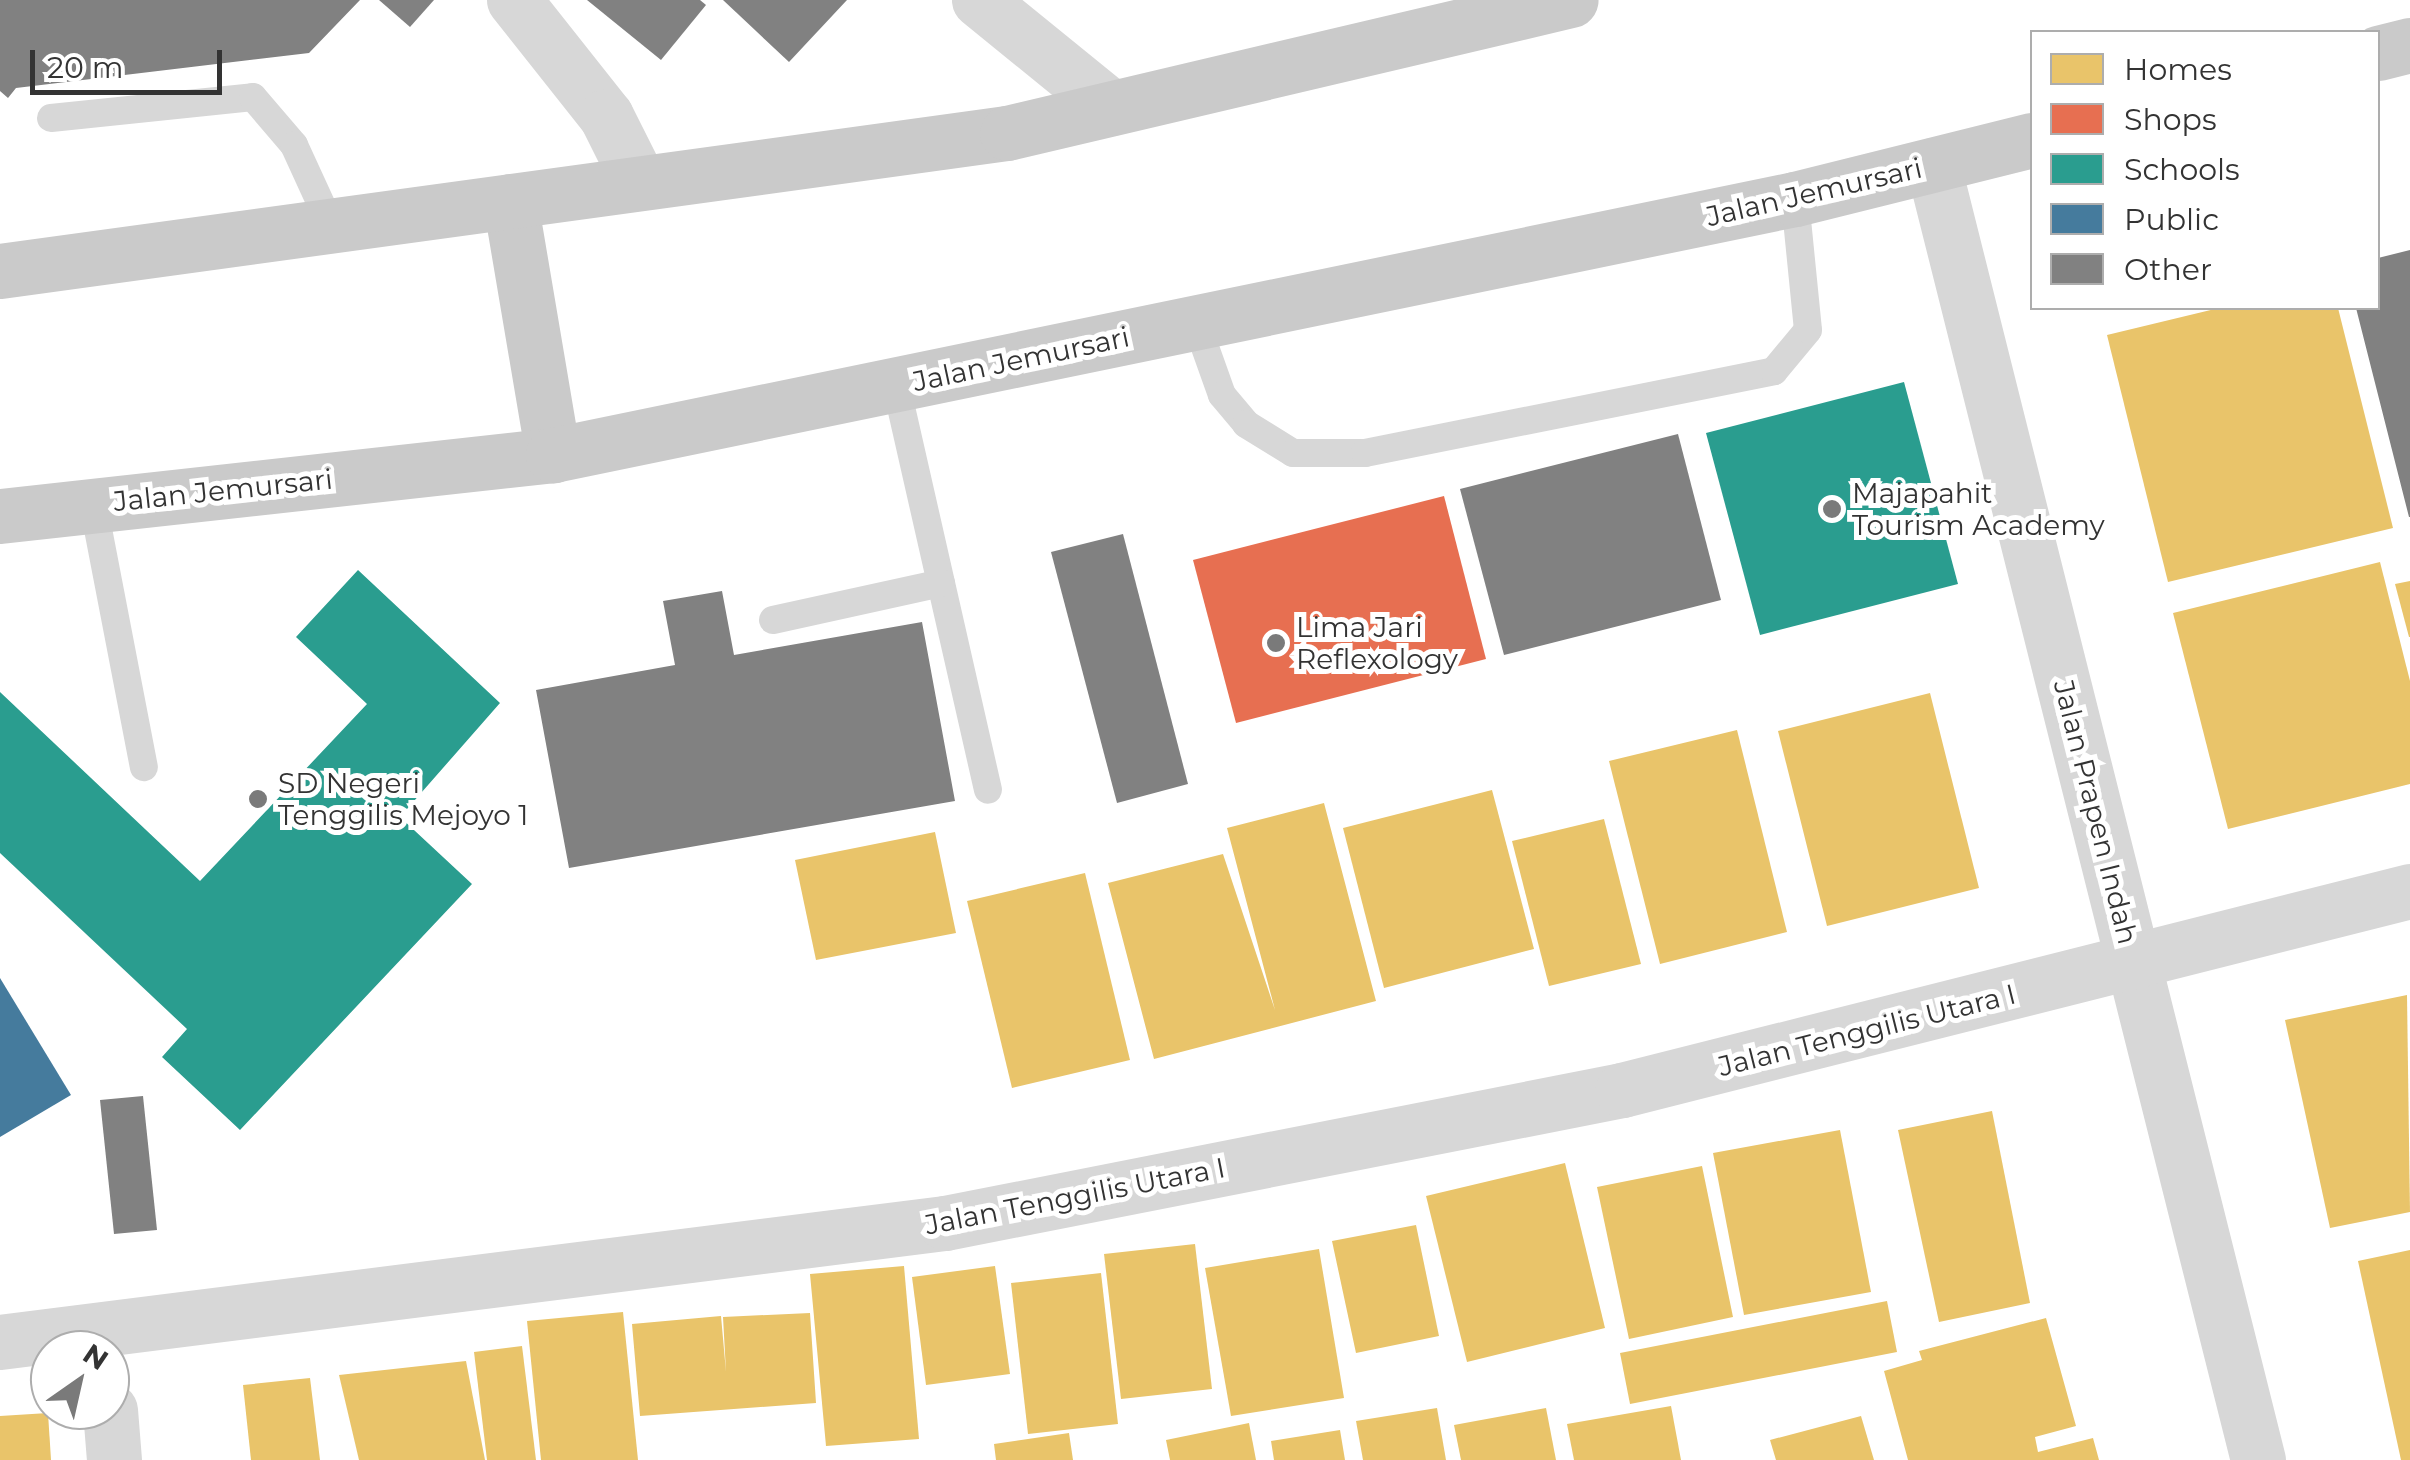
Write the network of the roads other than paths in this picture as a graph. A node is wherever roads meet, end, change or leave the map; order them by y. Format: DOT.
graph roads {
  1 [pos="514,0"];
  2 [pos="979,0"];
  3 [pos="1571,0"];
  4 [pos="2410,45"];
  5 [pos="2380,52"];
  6 [pos="1112,108"];
  7 [pos="51,118"];
  8 [pos="2030,141"];
  9 [pos="1933,165"];
  10 [pos="638,180"];
  11 [pos="1795,199"];
  12 [pos="510,201"];
  13 [pos="330,226"];
  14 [pos="0,271"];
  15 [pos="1196,322"];
  16 [pos="896,385"];
  17 [pos="553,455"];
  18 [pos="93,503"];
  19 [pos="0,516"];
  20 [pos="941,583"];
  21 [pos="773,620"];
  22 [pos="144,768"];
  23 [pos="988,790"];
  24 [pos="2410,891"];
  25 [pos="2134,961"];
  26 [pos="130,1337"];
  27 [pos="0,1342"];
  28 [pos="30,1342"];
  29 [pos="112,1430"];
  30 [pos="114,1460"];
  31 [pos="2258,1460"];
  1 -- 10 [label="street"];
  2 -- 6 [label="street"];
  3 -- 6 [label="main road"];
  4 -- 5 [label="main road"];
  6 -- 10 [label="main road"];
  7 -- 13 [label="lane"];
  8 -- 9 [label="main road, Jalan Jemursari"];
  9 -- 11 [label="main road, Jalan Jemursari"];
  9 -- 25 [label="street, Jalan Prapen Indah"];
  10 -- 12 [label="main road"];
  11 -- 15 [label="main road, Jalan Jemursari"];
  11 -- 15 [label="lane"];
  12 -- 13 [label="main road"];
  12 -- 17 [label="main road"];
  13 -- 14 [label="main road"];
  15 -- 16 [label="main road, Jalan Jemursari"];
  16 -- 17 [label="main road, Jalan Jemursari"];
  16 -- 20 [label="lane"];
  17 -- 18 [label="main road, Jalan Jemursari"];
  18 -- 19 [label="main road, Jalan Jemursari"];
  18 -- 22 [label="lane"];
  20 -- 21 [label="lane"];
  20 -- 23 [label="lane"];
  24 -- 25 [label="street, Jalan Tenggilis Utara I"];
  25 -- 26 [label="street, Jalan Tenggilis Utara I"];
  25 -- 31 [label="street, Jalan Prapen Indah"];
  27 -- 28 [label="street, Jalan Tenggilis Utara I"];
  29 -- 30 [label="street"];
}
